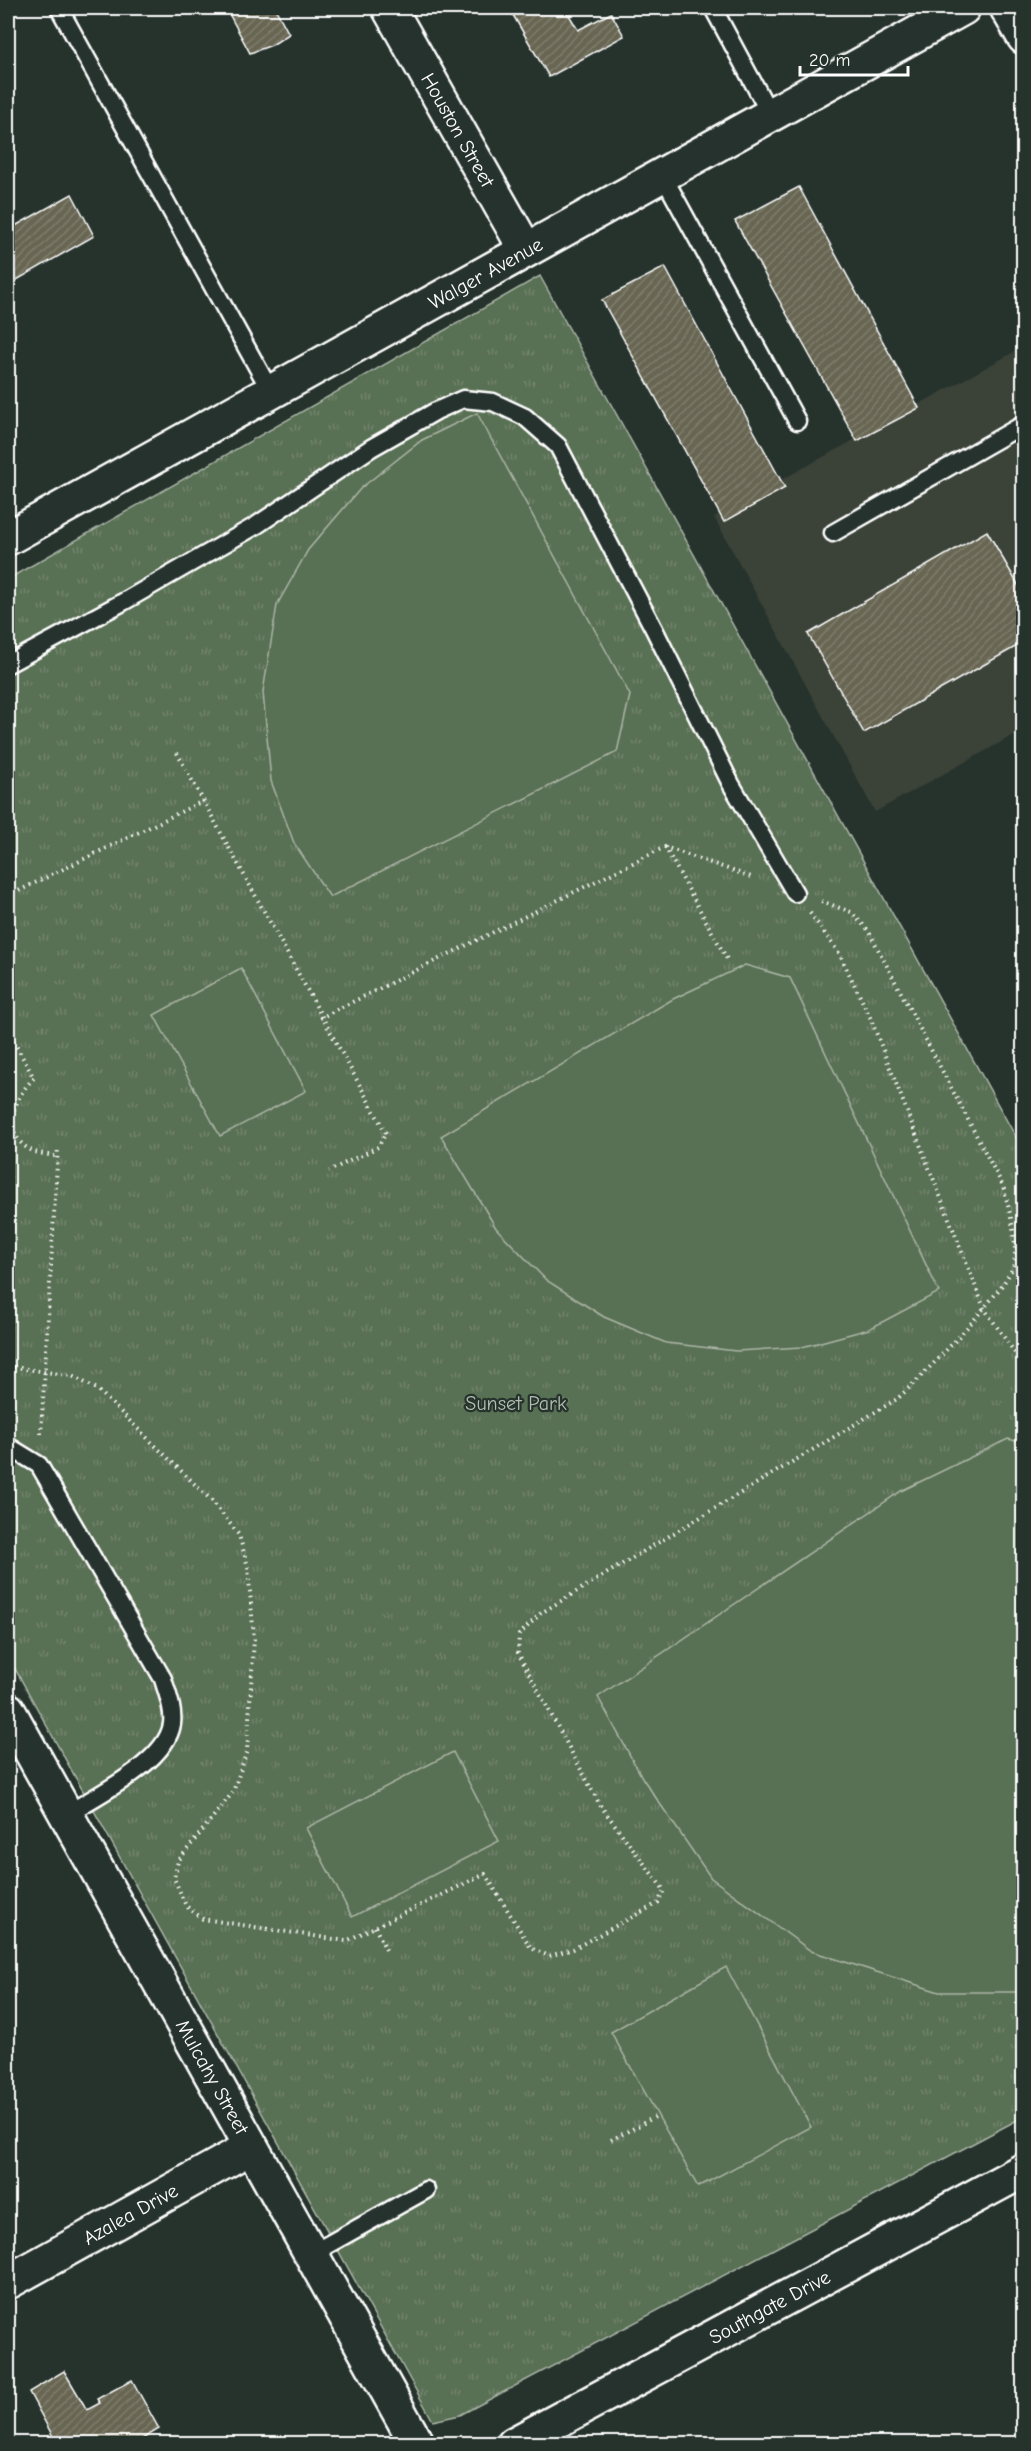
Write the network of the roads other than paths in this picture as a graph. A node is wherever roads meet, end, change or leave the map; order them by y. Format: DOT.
graph roads {
  1 [pos="59,8"];
  2 [pos="389,8"];
  3 [pos="712,8"];
  4 [pos="963,8"];
  5 [pos="1007,8"];
  6 [pos="1023,37"];
  7 [pos="770,114"];
  8 [pos="662,174"];
  9 [pos="526,250"];
  10 [pos="272,392"];
  11 [pos="797,421"];
  12 [pos="1022,429"];
  13 [pos="11,528"];
  14 [pos="833,533"];
  15 [pos="8,664"];
  16 [pos="795,893"];
  17 [pos="8,1446"];
  18 [pos="8,1710"];
  19 [pos="66,1815"];
  20 [pos="251,2148"];
  21 [pos="1023,2170"];
  22 [pos="426,2190"];
  23 [pos="311,2254"];
  24 [pos="8,2282"];
  25 [pos="417,2444"];
  26 [pos="514,2444"];
  1 -- 10 [label="lane"];
  2 -- 9 [label="street, Houston Street"];
  3 -- 7 [label="lane"];
  4 -- 7 [label="street, Walger Avenue"];
  5 -- 6 [label="street"];
  7 -- 8 [label="street, Walger Avenue"];
  8 -- 9 [label="street, Walger Avenue"];
  8 -- 11 [label="lane"];
  9 -- 10 [label="street, Walger Avenue"];
  10 -- 13 [label="street, Walger Avenue"];
  12 -- 14 [label="lane"];
  15 -- 16 [label="lane"];
  17 -- 19 [label="lane"];
  18 -- 19 [label="street, Mulcahy Street"];
  19 -- 20 [label="street, Mulcahy Street"];
  20 -- 23 [label="street, Mulcahy Street"];
  20 -- 24 [label="street, Azalea Drive"];
  21 -- 26 [label="street, Southgate Drive"];
  22 -- 23 [label="lane"];
  23 -- 25 [label="street, Mulcahy Street"];
}
